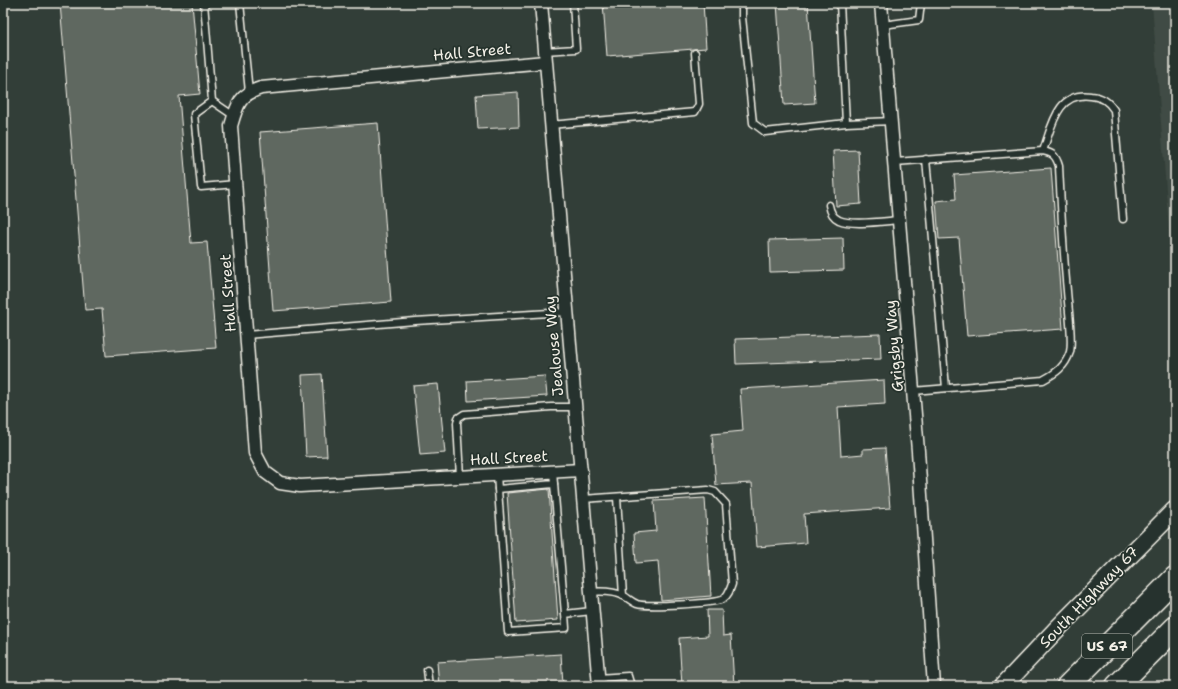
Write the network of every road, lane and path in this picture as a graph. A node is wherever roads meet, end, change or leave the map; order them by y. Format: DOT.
graph roads {
  1 [pos="204,3"];
  2 [pos="240,3"];
  3 [pos="541,3"];
  4 [pos="573,3"];
  5 [pos="742,3"];
  6 [pos="840,3"];
  7 [pos="881,3"];
  8 [pos="921,3"];
  9 [pos="883,25"];
  10 [pos="695,53"];
  11 [pos="544,56"];
  12 [pos="249,92"];
  13 [pos="212,101"];
  14 [pos="234,116"];
  15 [pos="892,121"];
  16 [pos="846,123"];
  17 [pos="550,125"];
  18 [pos="1043,151"];
  19 [pos="926,159"];
  20 [pos="895,162"];
  21 [pos="236,184"];
  22 [pos="828,205"];
  23 [pos="1123,219"];
  24 [pos="900,220"];
  25 [pos="567,312"];
  26 [pos="247,335"];
  27 [pos="946,388"];
  28 [pos="913,391"];
  29 [pos="575,407"];
  30 [pos="581,470"];
  31 [pos="553,472"];
  32 [pos="497,475"];
  33 [pos="460,477"];
  34 [pos="554,484"];
  35 [pos="498,489"];
  36 [pos="617,497"];
  37 [pos="583,499"];
  38 [pos="1175,510"];
  39 [pos="1175,578"];
  40 [pos="590,592"];
  41 [pos="623,596"];
  42 [pos="592,611"];
  43 [pos="565,614"];
  44 [pos="1175,628"];
  45 [pos="427,670"];
  46 [pos="598,682"];
  47 [pos="428,686"];
  48 [pos="631,686"];
  49 [pos="934,686"];
  50 [pos="1003,686"];
  51 [pos="1068,686"];
  52 [pos="1117,686"];
  1 -- 13 [label="lane"];
  2 -- 12 [label="lane"];
  3 -- 11 [label="street, Jealouse Way"];
  4 -- 11 [label="lane"];
  5 -- 16 [label="lane"];
  6 -- 16 [label="lane"];
  7 -- 9 [label="street, Grigsby Way"];
  8 -- 9 [label="lane"];
  9 -- 15 [label="street, Grigsby Way"];
  10 -- 17 [label="lane"];
  11 -- 12 [label="street, Hall Street"];
  11 -- 17 [label="street, Jealouse Way"];
  12 -- 14 [label="street, Hall Street"];
  13 -- 14 [label="lane"];
  13 -- 21 [label="lane"];
  14 -- 21 [label="street, Hall Street"];
  15 -- 16 [label="lane"];
  15 -- 20 [label="street, Grigsby Way"];
  17 -- 25 [label="street, Jealouse Way"];
  18 -- 19 [label="lane"];
  18 -- 23 [label="lane"];
  18 -- 27 [label="lane"];
  19 -- 20 [label="lane"];
  19 -- 27 [label="lane"];
  20 -- 24 [label="street, Grigsby Way"];
  21 -- 26 [label="street, Hall Street"];
  22 -- 24 [label="lane"];
  24 -- 28 [label="street, Grigsby Way"];
  25 -- 26 [label="lane"];
  25 -- 29 [label="street, Jealouse Way"];
  26 -- 33 [label="street, Hall Street"];
  27 -- 28 [label="lane"];
  28 -- 49 [label="street, Grigsby Way"];
  29 -- 30 [label="street, Jealouse Way"];
  29 -- 33 [label="lane"];
  30 -- 31 [label="street, Hall Street"];
  30 -- 37 [label="street, Jealouse Way"];
  31 -- 32 [label="street, Hall Street"];
  31 -- 34 [label="lane"];
  32 -- 33 [label="street, Hall Street"];
  32 -- 35 [label="lane"];
  34 -- 35 [label="lane"];
  34 -- 43 [label="lane"];
  35 -- 43 [label="lane"];
  36 -- 37 [label="lane"];
  36 -- 41 [label="lane"];
  36 -- 41 [label="lane"];
  37 -- 40 [label="street, Jealouse Way"];
  38 -- 50 [label="main road, South Highway 67"];
  39 -- 51 [label="highway, US 67"];
  40 -- 41 [label="lane"];
  40 -- 42 [label="street, Jealouse Way"];
  42 -- 43 [label="lane"];
  42 -- 46 [label="street, Jealouse Way"];
  44 -- 52 [label="highway, US 67"];
  45 -- 47 [label="lane"];
  46 -- 48 [label="lane"];
}
